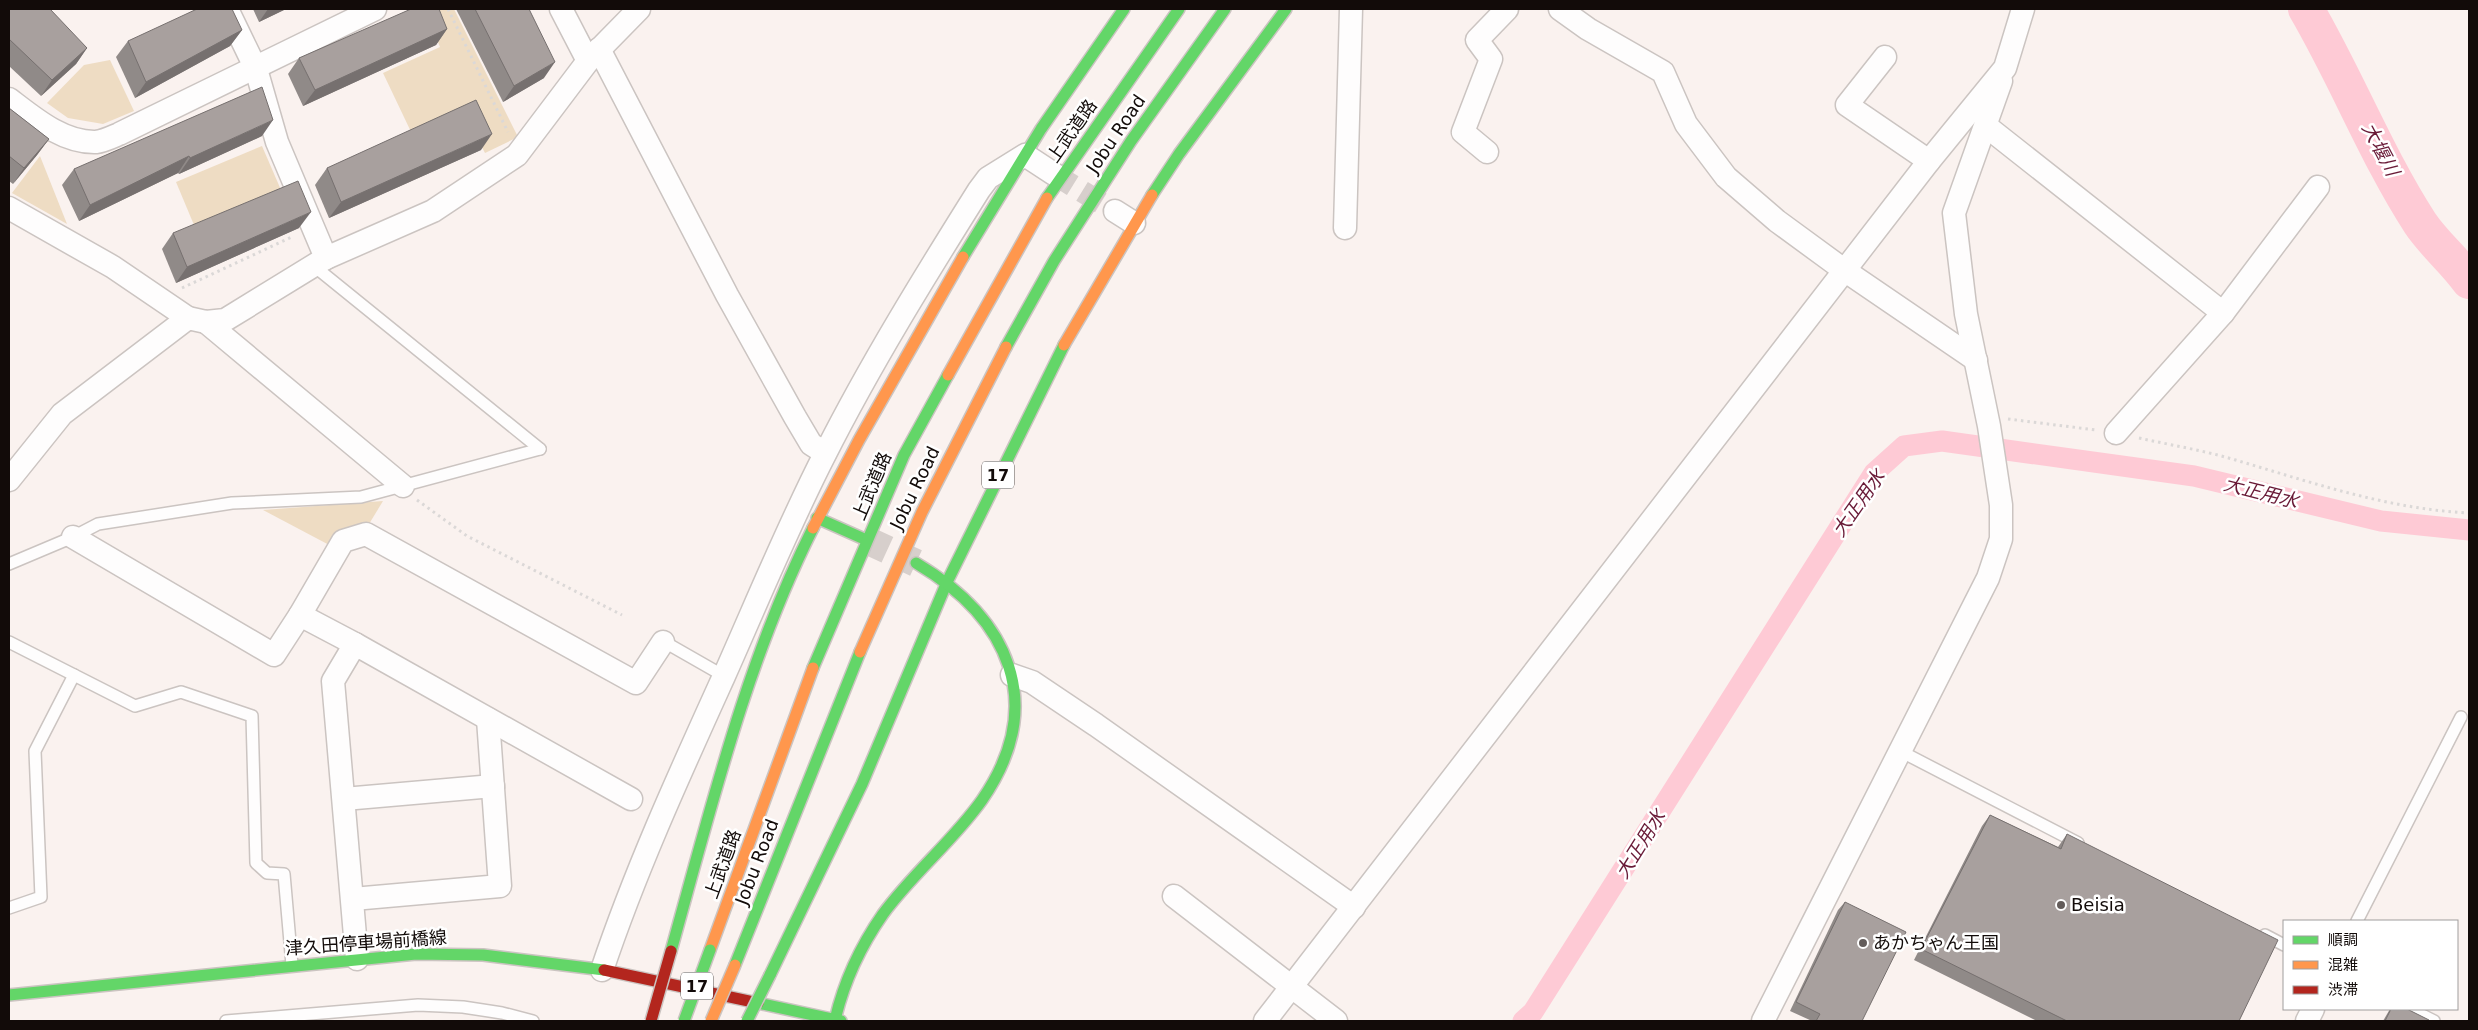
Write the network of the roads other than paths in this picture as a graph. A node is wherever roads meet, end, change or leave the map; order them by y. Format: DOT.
graph roads {
  1 [pos="227,9"];
  2 [pos="375,9"];
  3 [pos="561,9"];
  4 [pos="639,9"];
  5 [pos="1124,9"];
  6 [pos="1179,9"];
  7 [pos="1225,9"];
  8 [pos="1286,9"];
  9 [pos="1350,9"];
  10 [pos="1507,9"];
  11 [pos="1560,9"];
  12 [pos="2023,9"];
  13 [pos="593,55"];
  14 [pos="1884,56"];
  15 [pos="2005,68"];
  16 [pos="256,69"];
  17 [pos="9,99"];
  18 [pos="1986,126"];
  19 [pos="1487,152"];
  20 [pos="1025,156"];
  21 [pos="1929,161"];
  22 [pos="1054,174"];
  23 [pos="2318,187"];
  24 [pos="9,208"];
  25 [pos="1345,228"];
  26 [pos="320,262"];
  27 [pos="1844,270"];
  28 [pos="2222,313"];
  29 [pos="197,320"];
  30 [pos="1976,360"];
  31 [pos="2116,433"];
  32 [pos="825,453"];
  33 [pos="9,480"];
  34 [pos="400,486"];
  35 [pos="817,518"];
  36 [pos="73,537"];
  37 [pos="862,538"];
  38 [pos="916,563"];
  39 [pos="9,564"];
  40 [pos="947,582"];
  41 [pos="300,615"];
  42 [pos="661,640"];
  43 [pos="9,642"];
  44 [pos="354,644"];
  45 [pos="74,675"];
  46 [pos="1012,675"];
  47 [pos="724,676"];
  48 [pos="2461,717"];
  49 [pos="488,719"];
  50 [pos="1900,751"];
  51 [pos="493,786"];
  52 [pos="344,799"];
  53 [pos="631,799"];
  54 [pos="2087,847"];
  55 [pos="1174,896"];
  56 [pos="353,900"];
  57 [pos="1354,907"];
  58 [pos="9,908"];
  59 [pos="2358,920"];
  60 [pos="2257,931"];
  61 [pos="2283,944"];
  62 [pos="357,959"];
  63 [pos="292,966"];
  64 [pos="602,970"];
  65 [pos="1292,987"];
  66 [pos="9,994"];
  67 [pos="2312,1010"];
  68 [pos="2412,1010"];
  69 [pos="838,1020"];
  70 [pos="226,1021"];
  71 [pos="533,1021"];
  72 [pos="651,1021"];
  73 [pos="684,1021"];
  74 [pos="711,1021"];
  75 [pos="747,1021"];
  76 [pos="1265,1021"];
  77 [pos="1336,1021"];
  78 [pos="1763,1021"];
  79 [pos="2306,1021"];
  80 [pos="2434,1021"];
  1 -- 16 [label="street"];
  2 -- 16 [label="street"];
  3 -- 13 [label="street"];
  4 -- 13 [label="street"];
  5 -- 20 [label="main road, 17"];
  6 -- 73 [label="main road, 上武道路 / 17, bridge"];
  7 -- 74 [label="main road, Jobu Road / 17, bridge"];
  8 -- 40 [label="main road, 17"];
  9 -- 25 [label="street"];
  10 -- 19 [label="street"];
  11 -- 27 [label="street"];
  12 -- 15 [label="street"];
  13 -- 26 [label="street"];
  13 -- 32 [label="street"];
  14 -- 21 [label="street"];
  15 -- 18 [label="street"];
  15 -- 21 [label="street"];
  16 -- 17 [label="street"];
  16 -- 26 [label="street"];
  18 -- 28 [label="street"];
  18 -- 30 [label="street"];
  20 -- 22 [label="street"];
  20 -- 32 [label="street"];
  20 -- 35 [label="main road, 17"];
  21 -- 27 [label="street"];
  23 -- 28 [label="street"];
  24 -- 29 [label="street"];
  26 -- 29 [label="street"];
  26 -- 34 [label="lane"];
  27 -- 30 [label="street"];
  27 -- 57 [label="street"];
  28 -- 31 [label="street"];
  29 -- 33 [label="street"];
  29 -- 34 [label="street"];
  30 -- 50 [label="street"];
  32 -- 47 [label="street"];
  34 -- 36 [label="lane"];
  35 -- 37 [label="main road"];
  35 -- 72 [label="main road, 17, bridge"];
  36 -- 39 [label="lane"];
  36 -- 41 [label="street"];
  38 -- 40 [label="main road"];
  40 -- 46 [label="main road"];
  40 -- 75 [label="main road, 17, bridge"];
  41 -- 42 [label="street"];
  41 -- 44 [label="street"];
  42 -- 47 [label="lane"];
  43 -- 45 [label="lane"];
  44 -- 49 [label="street"];
  44 -- 52 [label="street"];
  45 -- 58 [label="lane"];
  45 -- 63 [label="lane"];
  46 -- 57 [label="street"];
  46 -- 69 [label="main road"];
  47 -- 64 [label="street"];
  48 -- 59 [label="lane"];
  49 -- 51 [label="street"];
  49 -- 53 [label="street"];
  50 -- 54 [label="lane"];
  50 -- 78 [label="street"];
  51 -- 52 [label="street"];
  51 -- 56 [label="street"];
  52 -- 56 [label="street"];
  55 -- 65 [label="street"];
  56 -- 62 [label="street"];
  57 -- 65 [label="street"];
  60 -- 61 [label="lane"];
  62 -- 63 [label="main road, 津久田停車場前橋線"];
  62 -- 64 [label="main road, 津久田停車場前橋線"];
  63 -- 66 [label="main road, 津久田停車場前橋線"];
  64 -- 69 [label="main road, 津久田停車場前橋線"];
  65 -- 76 [label="street"];
  65 -- 77 [label="street"];
  67 -- 79 [label="street"];
  68 -- 80 [label="lane"];
  70 -- 71 [label="lane"];
}
